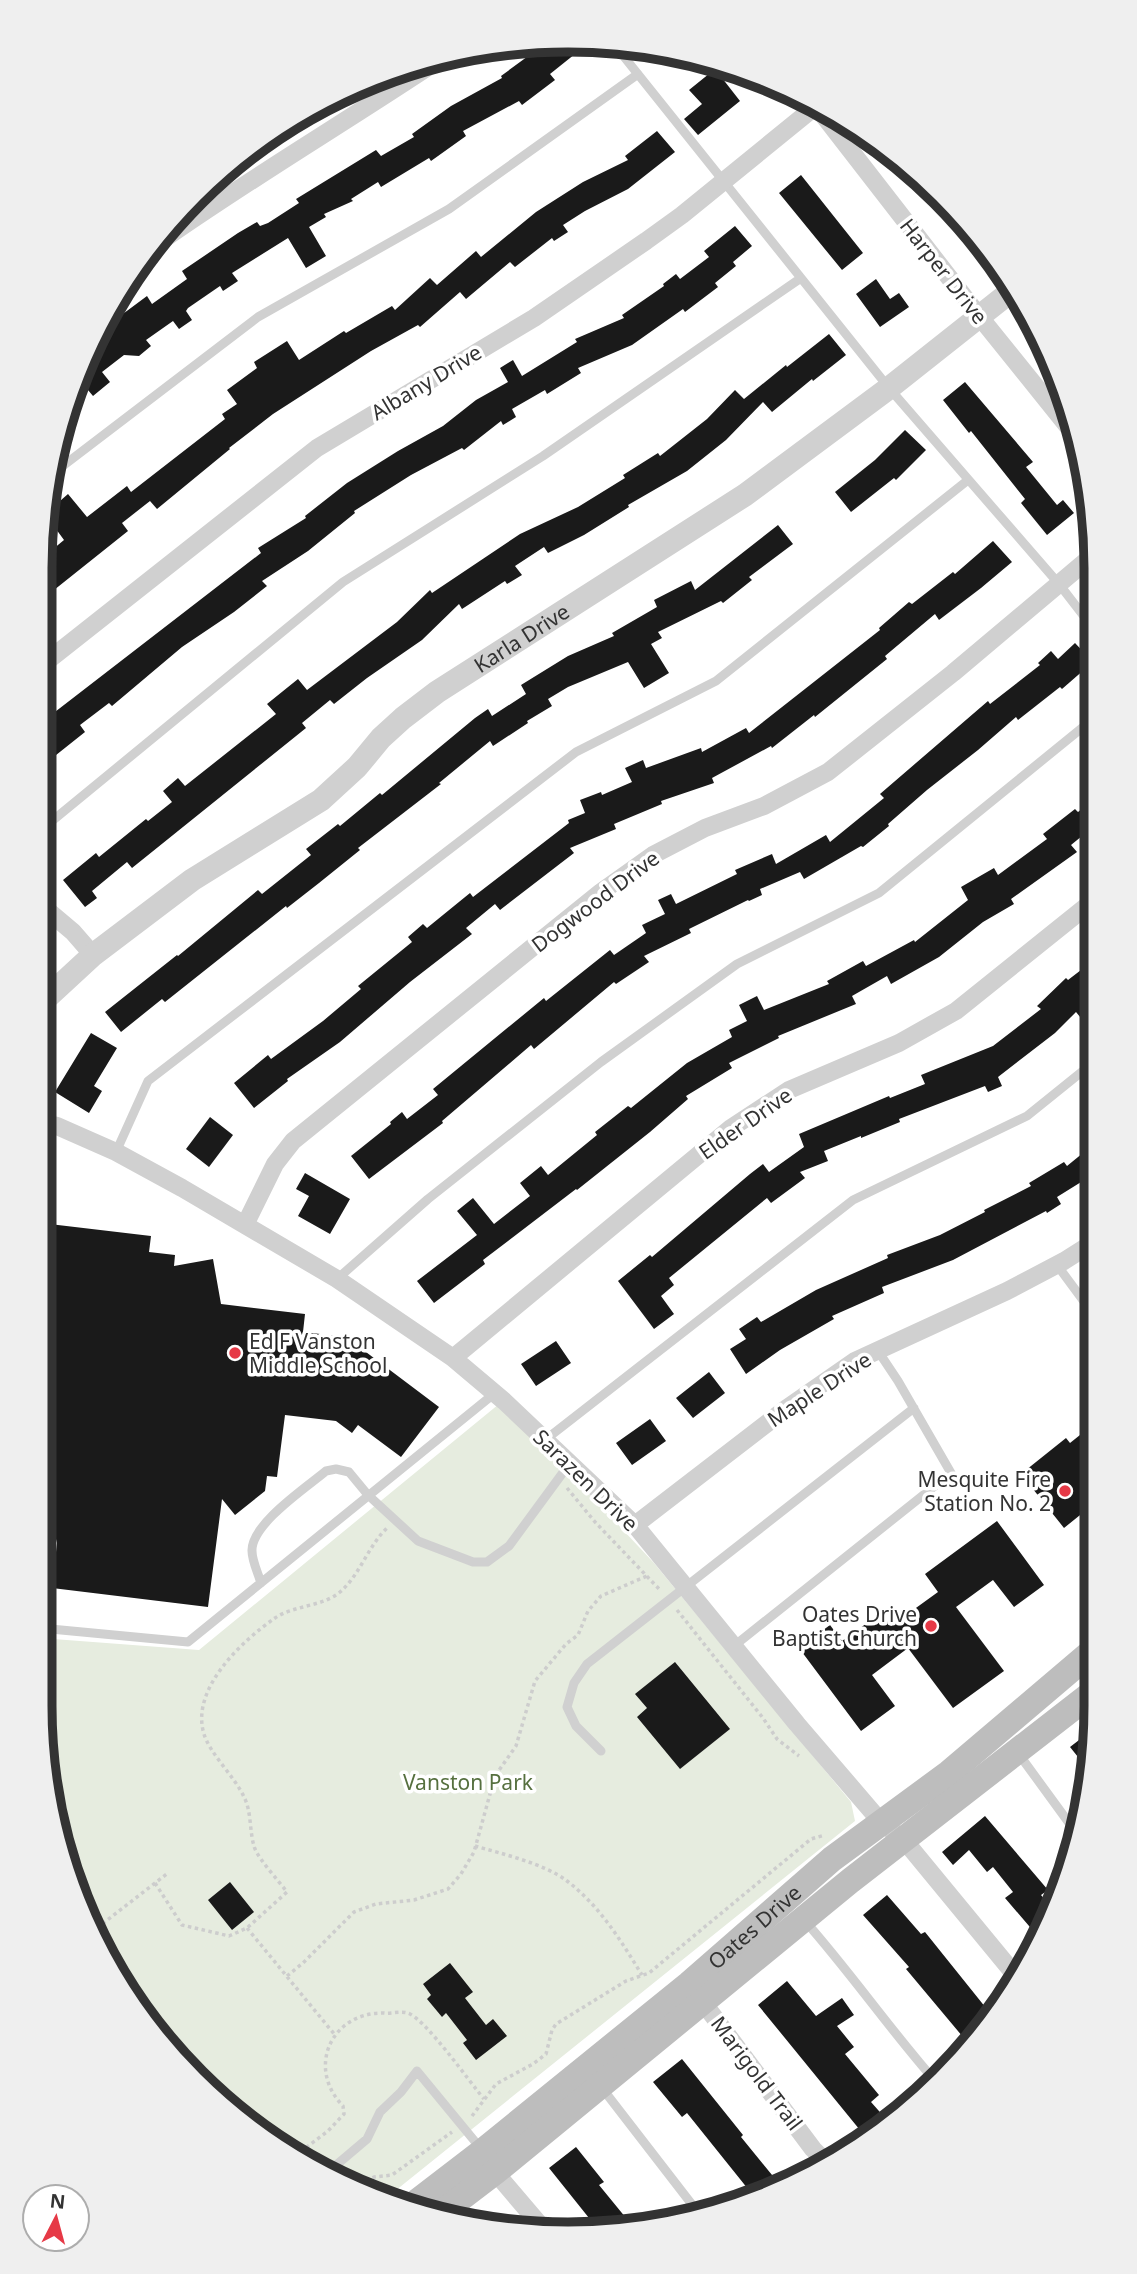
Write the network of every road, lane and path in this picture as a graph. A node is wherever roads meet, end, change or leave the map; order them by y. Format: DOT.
graph roads {
  1 [pos="623,56"];
  2 [pos="638,74"];
  3 [pos="414,77"];
  4 [pos="806,111"];
  5 [pos="831,125"];
  6 [pos="724,181"];
  7 [pos="186,223"];
  8 [pos="801,278"];
  9 [pos="1006,295"];
  10 [pos="979,316"];
  11 [pos="889,388"];
  12 [pos="1062,419"];
  13 [pos="62,466"];
  14 [pos="968,480"];
  15 [pos="1084,563"];
  16 [pos="1059,584"];
  17 [pos="1084,616"];
  18 [pos="52,657"];
  19 [pos="1084,726"];
  20 [pos="52,821"];
  21 [pos="1084,908"];
  22 [pos="52,914"];
  23 [pos="93,955"];
  24 [pos="52,993"];
  25 [pos="1084,1070"];
  26 [pos="52,1125"];
  27 [pos="116,1152"];
  28 [pos="245,1225"];
  29 [pos="1084,1248"];
  30 [pos="1057,1265"];
  31 [pos="337,1279"];
  32 [pos="1084,1301"];
  33 [pos="878,1350"];
  34 [pos="453,1358"];
  35 [pos="495,1393"];
  36 [pos="914,1408"];
  37 [pos="545,1440"];
  38 [pos="565,1470"];
  39 [pos="368,1495"];
  40 [pos="396,1521"];
  41 [pos="635,1525"];
  42 [pos="647,1576"];
  43 [pos="261,1583"];
  44 [pos="685,1586"];
  45 [pos="669,1599"];
  46 [pos="52,1629"];
  47 [pos="734,1646"];
  48 [pos="1084,1660"];
  49 [pos="1084,1699"];
  50 [pos="601,1751"];
  51 [pos="1017,1752"];
  52 [pos="806,1762"];
  53 [pos="881,1822"];
  54 [pos="1070,1825"];
  55 [pos="836,1831"];
  56 [pos="904,1840"];
  57 [pos="475,1846"];
  58 [pos="168,1872"];
  59 [pos="155,1883"];
  60 [pos="803,1920"];
  61 [pos="102,1924"];
  62 [pos="247,1928"];
  63 [pos="1011,1970"];
  64 [pos="642,1975"];
  65 [pos="287,1976"];
  66 [pos="696,1993"];
  67 [pos="335,2035"];
  68 [pos="929,2074"];
  69 [pos="600,2086"];
  70 [pos="484,2099"];
  71 [pos="461,2124"];
  72 [pos="305,2149"];
  73 [pos="820,2156"];
  74 [pos="489,2162"];
  75 [pos="335,2166"];
  76 [pos="367,2180"];
  77 [pos="422,2200"];
  78 [pos="693,2206"];
  79 [pos="447,2207"];
  80 [pos="536,2220"];
  1 -- 2 [label="lane"];
  2 -- 6 [label="lane"];
  2 -- 13 [label="lane"];
  3 -- 7 [label="street"];
  4 -- 6 [label="street, Albany Drive"];
  5 -- 10 [label="street, Harper Drive"];
  6 -- 8 [label="lane"];
  6 -- 18 [label="street, Albany Drive"];
  8 -- 11 [label="lane"];
  8 -- 20 [label="lane"];
  9 -- 10 [label="street, Karla Drive"];
  10 -- 11 [label="street, Karla Drive"];
  10 -- 12 [label="street, Harper Drive"];
  11 -- 14 [label="lane"];
  11 -- 23 [label="street, Karla Drive"];
  14 -- 16 [label="lane"];
  14 -- 27 [label="lane"];
  15 -- 16 [label="street, Dogwood Drive"];
  16 -- 17 [label="lane"];
  16 -- 28 [label="street, Dogwood Drive"];
  19 -- 31 [label="lane"];
  21 -- 34 [label="street, Elder Drive"];
  22 -- 23 [label="street"];
  23 -- 24 [label="street, Karla Drive"];
  25 -- 37 [label="lane"];
  26 -- 27 [label="street, Sarazen Drive"];
  27 -- 28 [label="street, Sarazen Drive"];
  28 -- 31 [label="street, Sarazen Drive"];
  29 -- 30 [label="street, Maple Drive"];
  30 -- 32 [label="lane"];
  30 -- 33 [label="street, Maple Drive"];
  31 -- 34 [label="street, Sarazen Drive"];
  33 -- 36 [label="lane"];
  33 -- 41 [label="street, Maple Drive"];
  34 -- 35 [label="street, Sarazen Drive"];
  35 -- 37 [label="street, Sarazen Drive"];
  35 -- 39 [label="lane"];
  36 -- 44 [label="lane"];
  36 -- 47 [label="lane"];
  37 -- 38 [label="street, Sarazen Drive"];
  38 -- 40 [label="lane"];
  38 -- 41 [label="street, Sarazen Drive"];
  38 -- 42 [label="path"];
  39 -- 40 [label="lane"];
  39 -- 43 [label="lane"];
  39 -- 43 [label="lane"];
  40 -- 62 [label="path"];
  41 -- 44 [label="street, Sarazen Drive"];
  42 -- 45 [label="path"];
  42 -- 57 [label="path"];
  43 -- 46 [label="lane"];
  44 -- 45 [label="lane"];
  44 -- 47 [label="street, Sarazen Drive"];
  45 -- 50 [label="lane"];
  45 -- 52 [label="path"];
  47 -- 53 [label="street, Sarazen Drive"];
  48 -- 53 [label="main road, Oates Drive"];
  49 -- 51 [label="main road, Oates Drive"];
  51 -- 54 [label="lane"];
  51 -- 56 [label="main road, Oates Drive"];
  53 -- 56 [label="street, Sarazen Drive"];
  53 -- 66 [label="main road, Oates Drive"];
  55 -- 64 [label="path"];
  56 -- 60 [label="main road, Oates Drive"];
  56 -- 63 [label="street, Sarazen Drive"];
  57 -- 64 [label="path"];
  57 -- 65 [label="path"];
  58 -- 59 [label="path"];
  59 -- 61 [label="path"];
  59 -- 62 [label="path"];
  60 -- 66 [label="main road, Oates Drive"];
  60 -- 68 [label="lane"];
  62 -- 65 [label="path"];
  64 -- 70 [label="path"];
  65 -- 67 [label="path"];
  66 -- 69 [label="main road, Oates Drive"];
  66 -- 73 [label="street, Marigold Trail"];
  66 -- 74 [label="main road, Oates Drive"];
  67 -- 70 [label="path"];
  67 -- 72 [label="path"];
  69 -- 74 [label="main road, Oates Drive"];
  69 -- 78 [label="lane"];
  70 -- 71 [label="path"];
  71 -- 74 [label="lane"];
  71 -- 75 [label="lane"];
  71 -- 76 [label="path"];
  74 -- 77 [label="main road, Oates Drive"];
  74 -- 79 [label="main road, Oates Drive"];
  74 -- 80 [label="street"];
}
